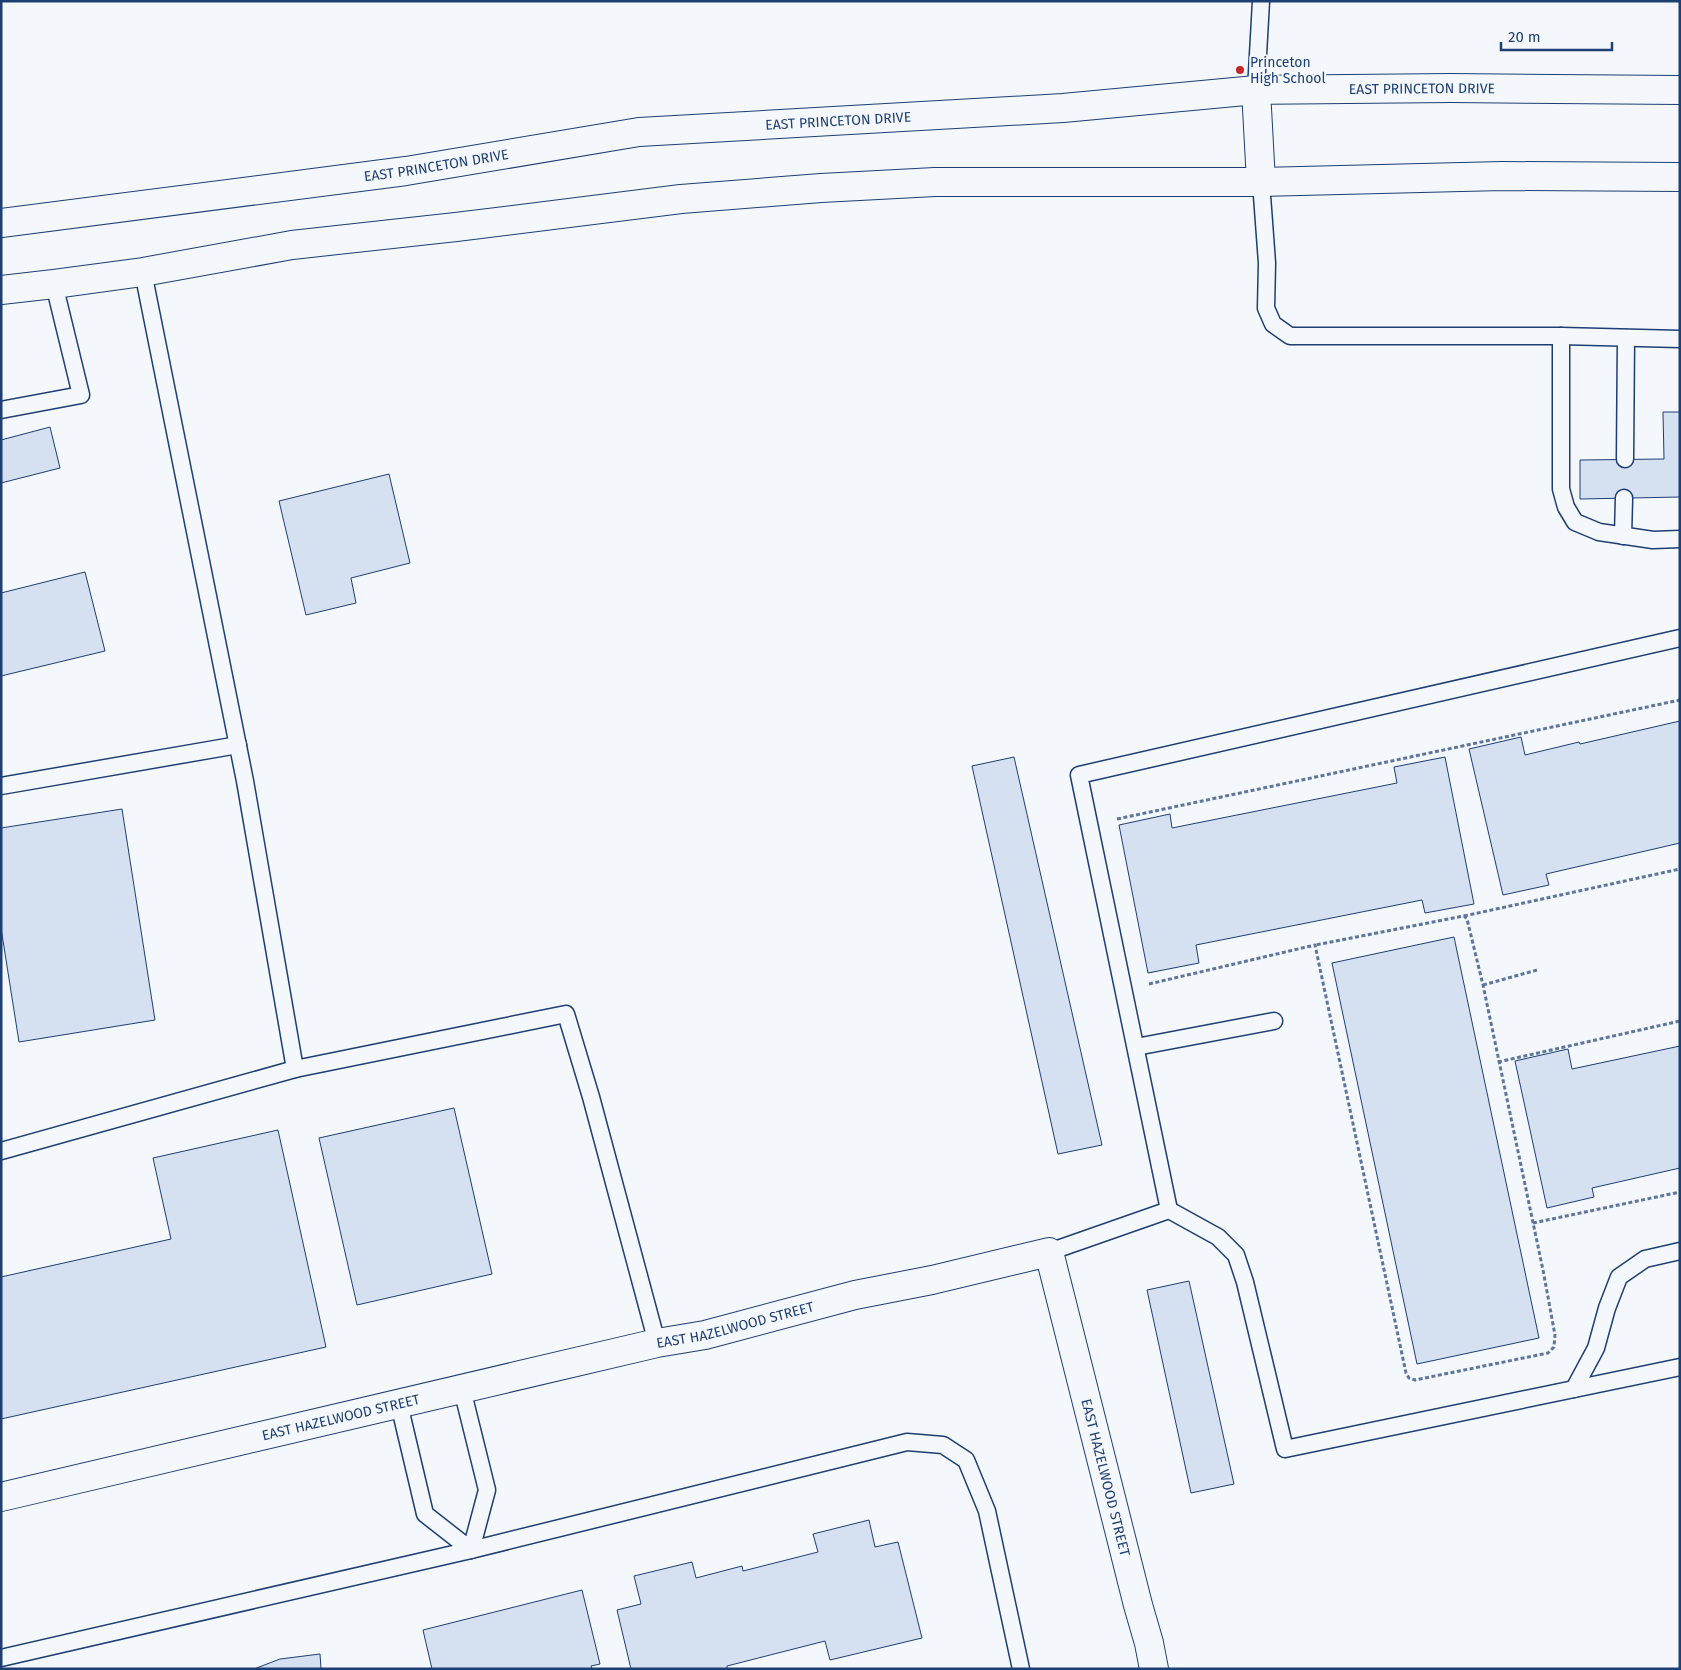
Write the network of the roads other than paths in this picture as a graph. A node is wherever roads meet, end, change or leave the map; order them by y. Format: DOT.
graph roads {
  1 [pos="1261,1"];
  2 [pos="1256,90"];
  3 [pos="1680,90"];
  4 [pos="1680,177"];
  5 [pos="1260,182"];
  6 [pos="1,223"];
  7 [pos="144,272"];
  8 [pos="54,284"];
  9 [pos="1,290"];
  10 [pos="1561,336"];
  11 [pos="1626,338"];
  12 [pos="1680,339"];
  13 [pos="1,410"];
  14 [pos="1625,460"];
  15 [pos="1624,498"];
  16 [pos="1623,536"];
  17 [pos="1680,539"];
  18 [pos="1680,638"];
  19 [pos="238,745"];
  20 [pos="1,786"];
  21 [pos="1274,1020"];
  22 [pos="1136,1047"];
  23 [pos="295,1069"];
  24 [pos="1,1151"];
  25 [pos="1169,1210"];
  26 [pos="1680,1251"];
  27 [pos="1049,1252"];
  28 [pos="657,1343"];
  29 [pos="1680,1367"];
  30 [pos="462,1389"];
  31 [pos="1574,1389"];
  32 [pos="398,1404"];
  33 [pos="1,1497"];
  34 [pos="472,1550"];
  35 [pos="1,1658"];
  36 [pos="1021,1669"];
  37 [pos="1154,1669"];
  1 -- 2 [label="lane"];
  2 -- 3 [label="main road, EAST PRINCETON DRIVE"];
  2 -- 5 [label="main road"];
  2 -- 6 [label="main road, EAST PRINCETON DRIVE"];
  4 -- 5 [label="main road"];
  5 -- 7 [label="main road"];
  5 -- 10 [label="lane"];
  7 -- 8 [label="main road"];
  7 -- 19 [label="lane"];
  8 -- 9 [label="main road"];
  8 -- 13 [label="lane"];
  10 -- 11 [label="lane"];
  10 -- 16 [label="lane"];
  11 -- 12 [label="lane"];
  11 -- 14 [label="lane"];
  15 -- 16 [label="lane"];
  16 -- 17 [label="lane"];
  18 -- 22 [label="lane"];
  19 -- 20 [label="lane"];
  19 -- 23 [label="lane"];
  21 -- 22 [label="lane"];
  22 -- 25 [label="lane"];
  23 -- 24 [label="lane"];
  23 -- 28 [label="lane"];
  25 -- 27 [label="lane"];
  25 -- 31 [label="lane"];
  26 -- 31 [label="lane"];
  27 -- 28 [label="main road, EAST HAZELWOOD STREET"];
  27 -- 37 [label="main road, EAST HAZELWOOD STREET"];
  28 -- 30 [label="main road, EAST HAZELWOOD STREET"];
  29 -- 31 [label="lane"];
  30 -- 32 [label="main road, EAST HAZELWOOD STREET"];
  30 -- 34 [label="lane"];
  32 -- 33 [label="main road, EAST HAZELWOOD STREET"];
  32 -- 34 [label="lane"];
  34 -- 35 [label="lane"];
  34 -- 36 [label="lane"];
}
